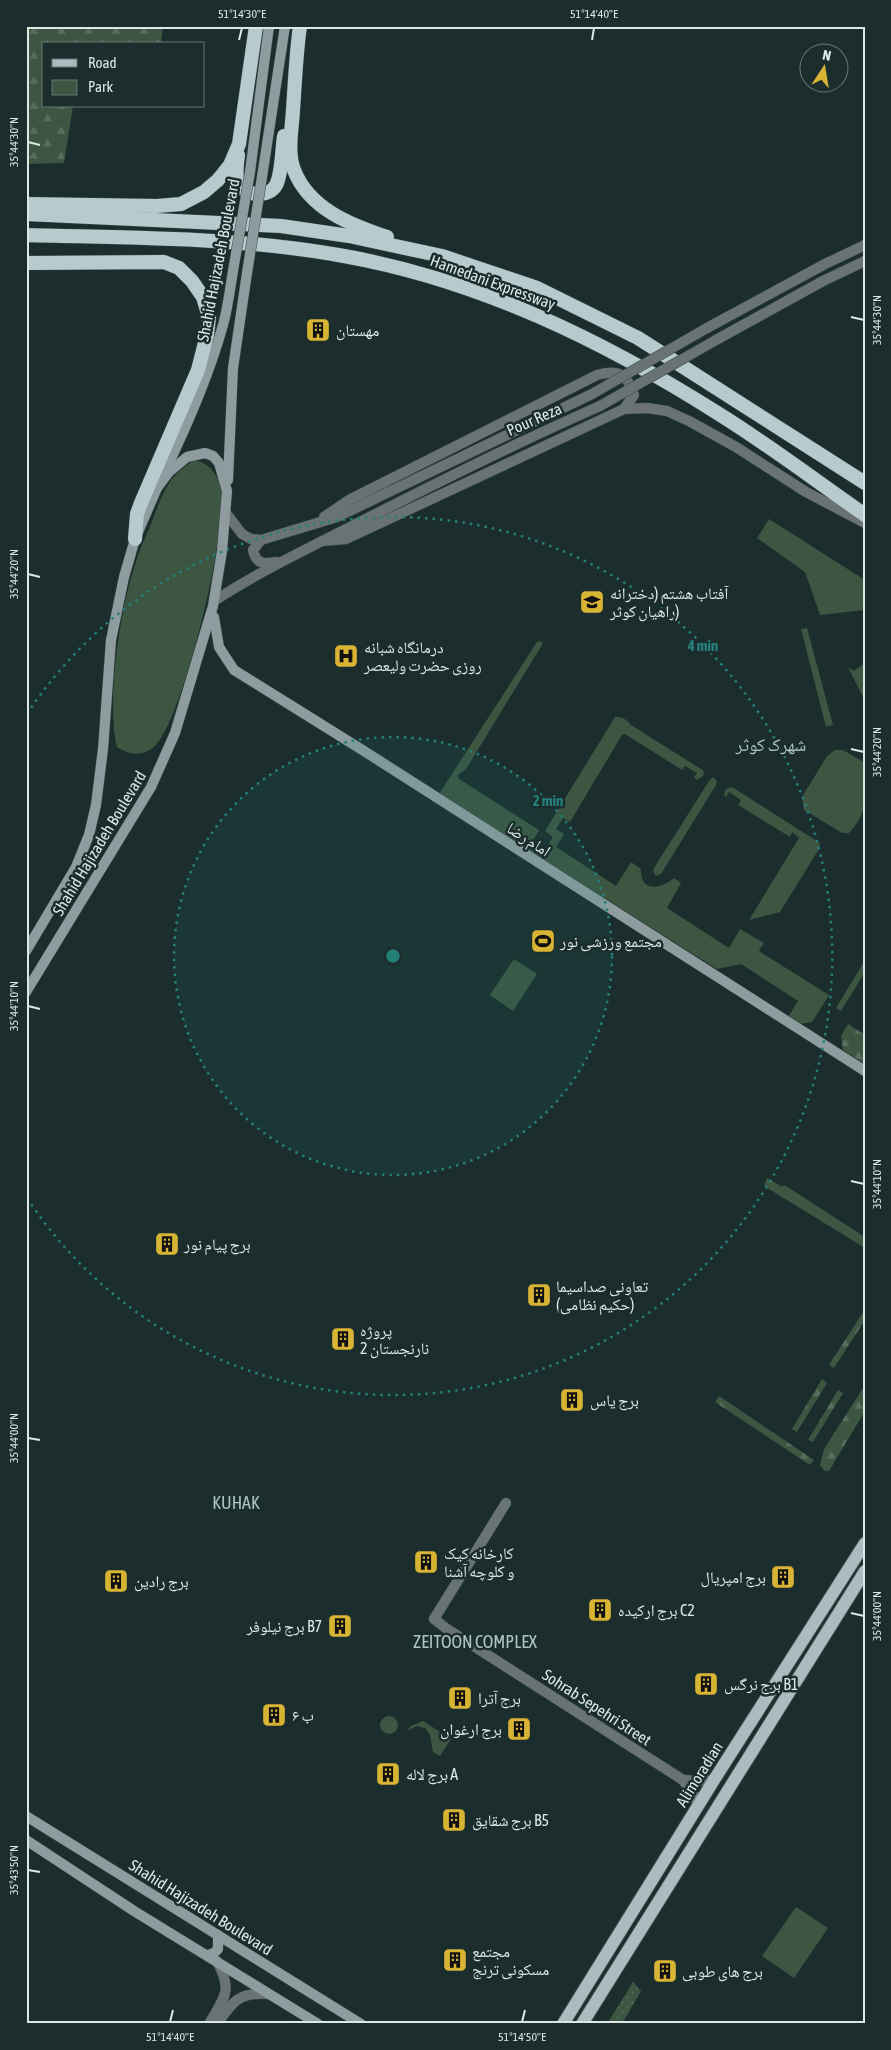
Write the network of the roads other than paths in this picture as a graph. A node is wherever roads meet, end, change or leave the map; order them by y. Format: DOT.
graph roads {
  1 [pos="256,26"];
  2 [pos="269,26"];
  3 [pos="285,26"];
  4 [pos="300,26"];
  5 [pos="297,46"];
  6 [pos="239,144"];
  7 [pos="26,204"];
  8 [pos="26,214"];
  9 [pos="26,235"];
  10 [pos="865,245"];
  11 [pos="442,256"];
  12 [pos="865,261"];
  13 [pos="26,262"];
  14 [pos="624,409"];
  15 [pos="865,483"];
  16 [pos="157,488"];
  17 [pos="227,491"];
  18 [pos="226,513"];
  19 [pos="865,515"];
  20 [pos="865,523"];
  21 [pos="313,524"];
  22 [pos="135,539"];
  23 [pos="261,540"];
  24 [pos="322,541"];
  25 [pos="284,561"];
  26 [pos="214,604"];
  27 [pos="26,951"];
  28 [pos="26,992"];
  29 [pos="865,1072"];
  30 [pos="506,1503"];
  31 [pos="865,1543"];
  32 [pos="865,1571"];
  33 [pos="683,1780"];
  34 [pos="714,1780"];
  35 [pos="698,1806"];
  36 [pos="26,1816"];
  37 [pos="26,1840"];
  38 [pos="218,1934"];
  39 [pos="212,1957"];
  40 [pos="268,1994"];
  41 [pos="209,2024"];
  42 [pos="217,2024"];
  43 [pos="318,2024"];
  44 [pos="360,2024"];
  45 [pos="563,2024"];
  46 [pos="582,2024"];
  1 -- 6 [label="highway"];
  2 -- 16 [label="main road, Shahid Hajizadeh Boulevard, bridge"];
  3 -- 17 [label="main road, Shahid Hajizadeh Boulevard, bridge"];
  4 -- 5 [label="highway"];
  5 -- 6 [label="highway"];
  5 -- 11 [label="highway"];
  6 -- 7 [label="highway"];
  8 -- 11 [label="highway, Hamedani Expressway"];
  9 -- 19 [label="highway, Hamedani Expressway"];
  10 -- 21 [label="street, Pour Reza, bridge"];
  11 -- 15 [label="highway, Hamedani Expressway"];
  12 -- 24 [label="street, Pour Reza, bridge"];
  13 -- 22 [label="highway"];
  14 -- 20 [label="street"];
  14 -- 21 [label="street"];
  14 -- 24 [label="street"];
  16 -- 17 [label="main road"];
  16 -- 22 [label="main road, Shahid Hajizadeh Boulevard"];
  17 -- 18 [label="main road, Shahid Hajizadeh Boulevard"];
  18 -- 23 [label="street"];
  18 -- 26 [label="main road, Shahid Hajizadeh Boulevard"];
  21 -- 23 [label="street, Pour Reza"];
  22 -- 27 [label="main road, Shahid Hajizadeh Boulevard"];
  23 -- 25 [label="street"];
  24 -- 25 [label="street, Pour Reza"];
  25 -- 26 [label="street, Pour Reza"];
  26 -- 28 [label="main road, Shahid Hajizadeh Boulevard"];
  26 -- 29 [label="main road, امام رضا"];
  30 -- 33 [label="street, Sohrab Sepehri Street"];
  31 -- 34 [label="main road, Alimoradian"];
  32 -- 46 [label="main road, Alimoradian"];
  33 -- 34 [label="street"];
  33 -- 35 [label="street, Sohrab Sepehri Street"];
  34 -- 35 [label="main road, Alimoradian"];
  35 -- 45 [label="main road, Alimoradian"];
  36 -- 38 [label="main road, Shahid Hajizadeh Boulevard"];
  37 -- 39 [label="main road"];
  38 -- 39 [label="main road"];
  38 -- 44 [label="main road, Shahid Hajizadeh Boulevard"];
  39 -- 40 [label="main road"];
  39 -- 41 [label="street"];
  40 -- 42 [label="street"];
  40 -- 43 [label="main road"];
}
